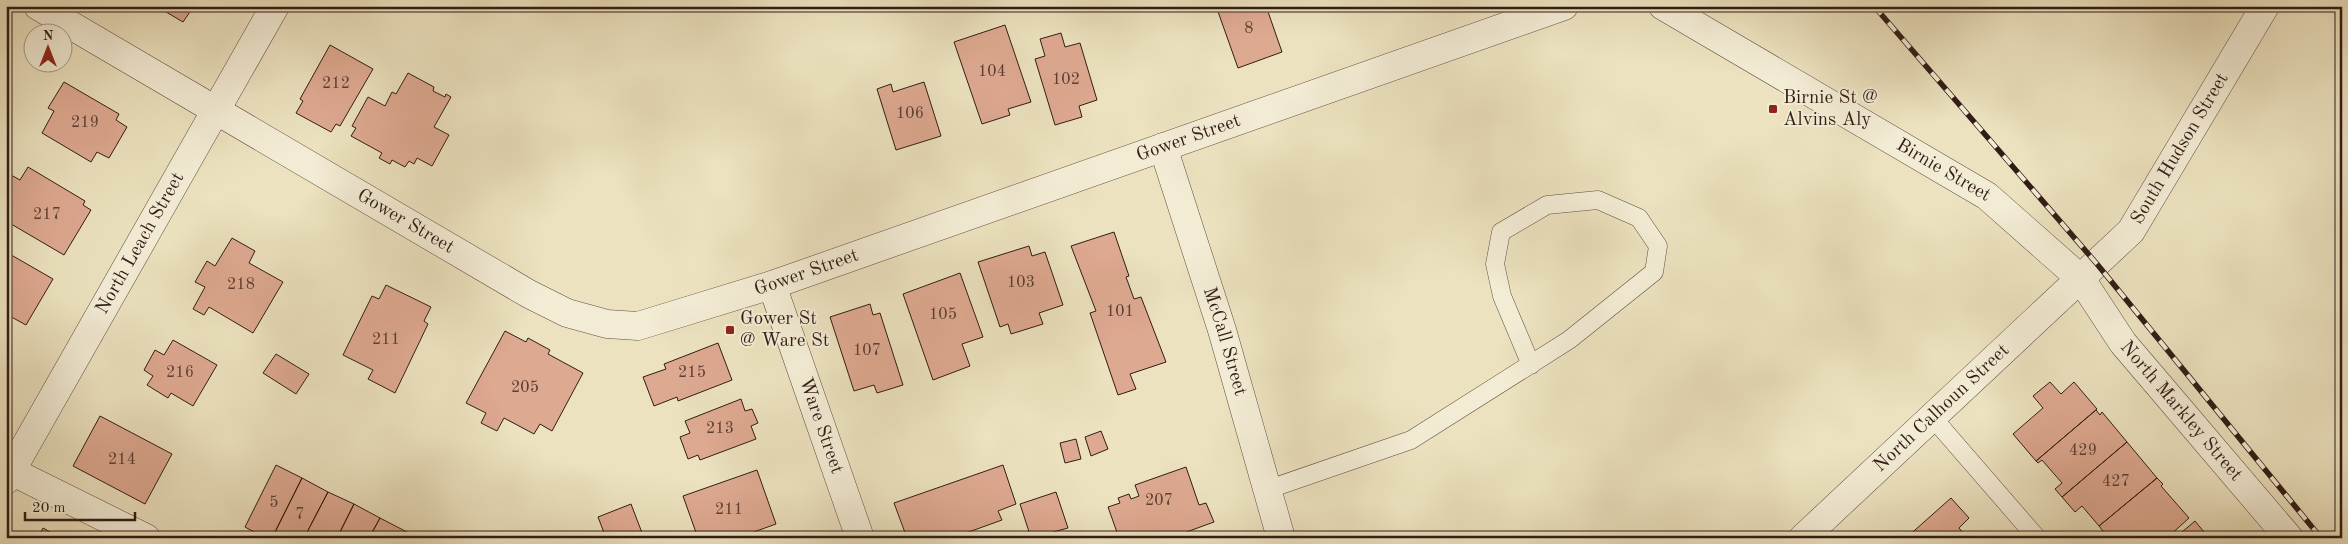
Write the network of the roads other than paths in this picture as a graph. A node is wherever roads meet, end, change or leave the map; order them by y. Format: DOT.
graph roads {
  1 [pos="38,6"];
  2 [pos="275,6"];
  3 [pos="1564,6"];
  4 [pos="1663,6"];
  5 [pos="2265,6"];
  6 [pos="214,110"];
  7 [pos="1163,147"];
  8 [pos="2081,279"];
  9 [pos="772,285"];
  10 [pos="1530,365"];
  11 [pos="1933,418"];
  12 [pos="9,475"];
  13 [pos="1269,489"];
  14 [pos="146,538"];
  15 [pos="860,538"];
  16 [pos="1282,538"];
  17 [pos="1803,538"];
  18 [pos="2037,538"];
  19 [pos="2289,538"];
  1 -- 6 [label="street, Gower Street"];
  2 -- 6 [label="street, North Leach Street"];
  3 -- 7 [label="street, Gower Street"];
  4 -- 8 [label="street, Birnie Street"];
  5 -- 8 [label="street, South Hudson Street"];
  6 -- 9 [label="street, Gower Street"];
  6 -- 12 [label="street, North Leach Street"];
  7 -- 9 [label="street, Gower Street"];
  7 -- 13 [label="street, McCall Street"];
  8 -- 11 [label="street, North Calhoun Street"];
  8 -- 19 [label="street, North Markley Street"];
  9 -- 15 [label="street, Ware Street"];
  10 -- 10 [label="lane"];
  10 -- 13 [label="lane"];
  11 -- 17 [label="street, North Calhoun Street"];
  11 -- 18 [label="lane"];
  12 -- 14 [label="street"];
  13 -- 16 [label="street, McCall Street"];
}
